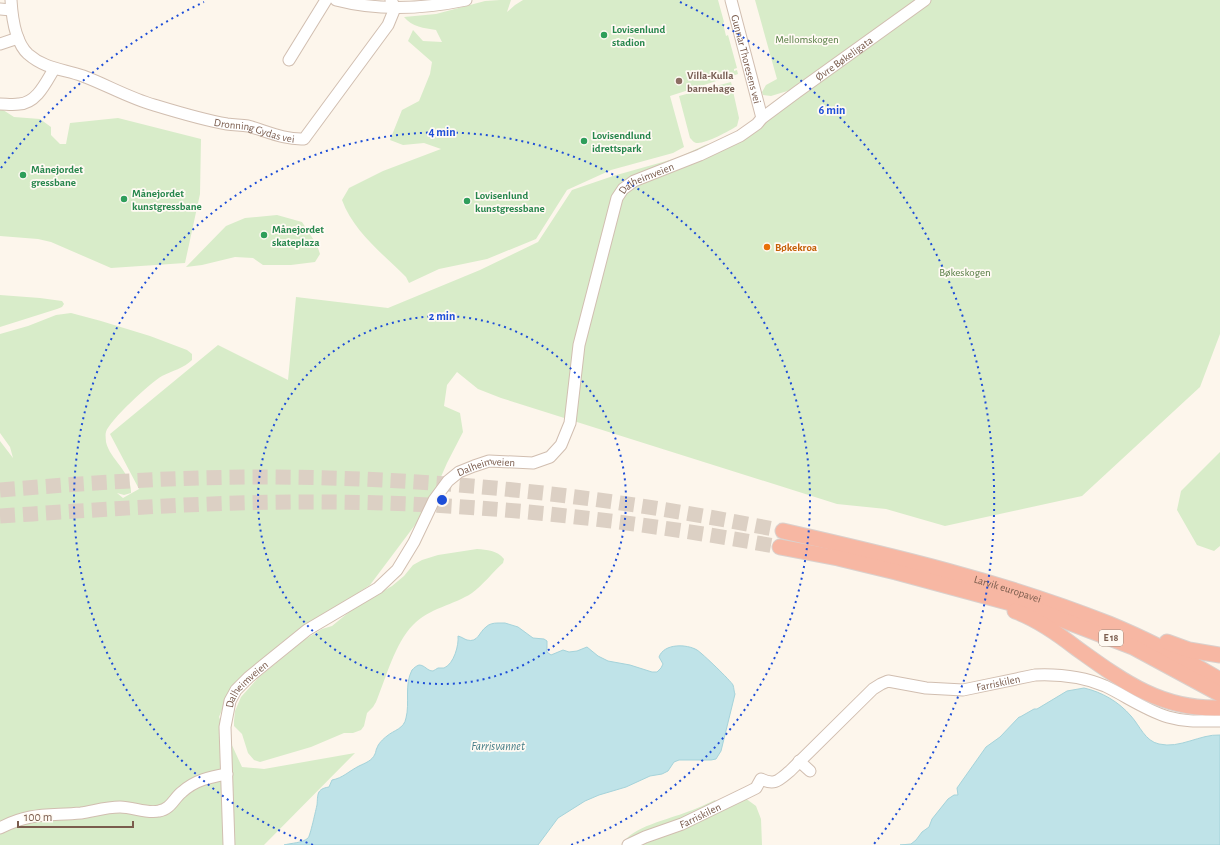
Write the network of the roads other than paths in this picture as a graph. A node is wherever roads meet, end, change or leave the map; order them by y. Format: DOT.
graph roads {
  1 [pos="326,0"];
  2 [pos="336,0"];
  3 [pos="466,0"];
  4 [pos="731,0"];
  5 [pos="925,0"];
  6 [pos="393,4"];
  7 [pos="7,6"];
  8 [pos="18,38"];
  9 [pos="0,44"];
  10 [pos="289,60"];
  11 [pos="54,69"];
  12 [pos="0,104"];
  13 [pos="762,118"];
  14 [pos="783,531"];
  15 [pos="780,547"];
  16 [pos="1001,599"];
  17 [pos="1109,624"];
  18 [pos="1220,656"];
  19 [pos="1218,688"];
  20 [pos="1220,708"];
  21 [pos="1220,721"];
  22 [pos="799,761"];
  23 [pos="810,771"];
  24 [pos="227,774"];
  25 [pos="0,828"];
  26 [pos="631,844"];
  27 [pos="228,845"];
  1 -- 10 [label="street"];
  2 -- 6 [label="street"];
  3 -- 6 [label="street"];
  4 -- 13 [label="street, Gunnar Thoresens vei"];
  5 -- 13 [label="street, Øvre Bøkeligata"];
  6 -- 11 [label="street, Dronning Gydas vei"];
  7 -- 8 [label="street, Dronning Gydas vei"];
  8 -- 9 [label="street"];
  8 -- 11 [label="street, Dronning Gydas vei"];
  11 -- 12 [label="street"];
  13 -- 24 [label="street, Dalheimveien"];
  14 -- 17 [label="highway, Larvik europavei / E 18"];
  15 -- 16 [label="highway, Larvik europavei / E 18"];
  16 -- 19 [label="highway, Larvik europavei / E 18"];
  16 -- 20 [label="highway, E 18"];
  17 -- 18 [label="highway, E 18"];
  17 -- 19 [label="highway, Larvik europavei / E 18"];
  21 -- 22 [label="street, Farriskilen"];
  22 -- 23 [label="street"];
  22 -- 26 [label="street, Farriskilen"];
  24 -- 25 [label="street"];
  24 -- 27 [label="street, Dalheimveien"];
}
